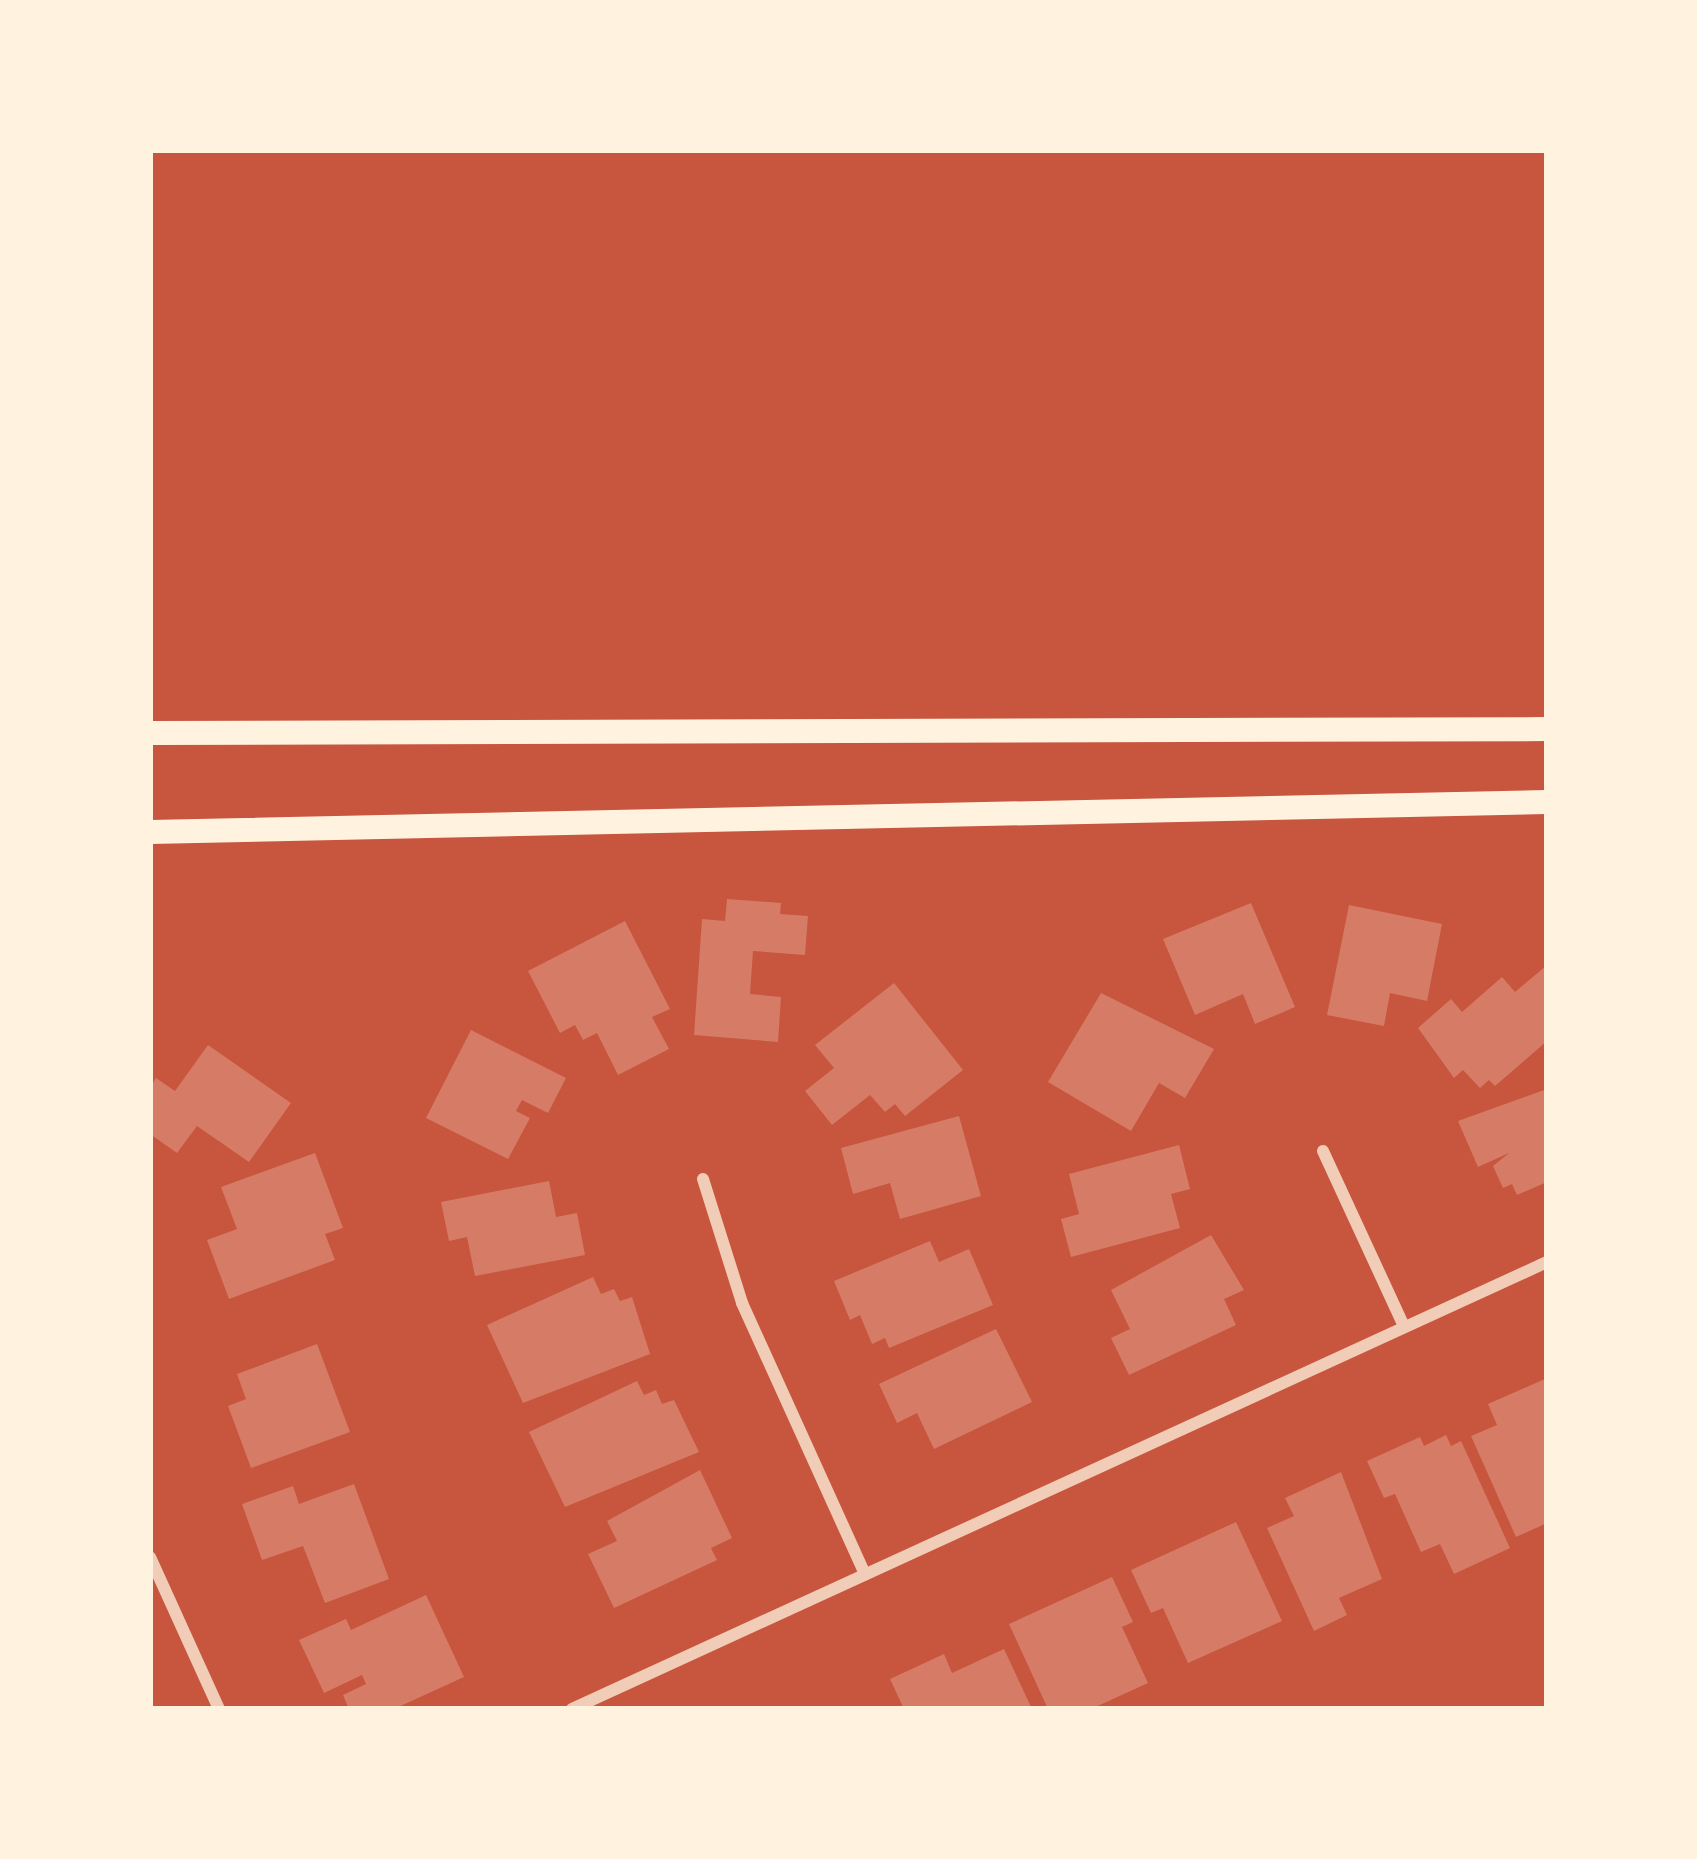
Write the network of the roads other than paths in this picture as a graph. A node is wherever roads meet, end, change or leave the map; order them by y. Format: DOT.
graph roads {
  1 [pos="1547,730"];
  2 [pos="150,733"];
  3 [pos="1547,802"];
  4 [pos="150,832"];
  5 [pos="1323,1151"];
  6 [pos="704,1179"];
  7 [pos="1547,1262"];
  8 [pos="1404,1327"];
  9 [pos="150,1557"];
  10 [pos="865,1574"];
  11 [pos="219,1709"];
  12 [pos="572,1709"];
  1 -- 2 [label="main road"];
  3 -- 4 [label="main road"];
  5 -- 8 [label="street"];
  6 -- 10 [label="street"];
  7 -- 8 [label="street"];
  8 -- 10 [label="street"];
  9 -- 11 [label="street"];
  10 -- 12 [label="street"];
}
